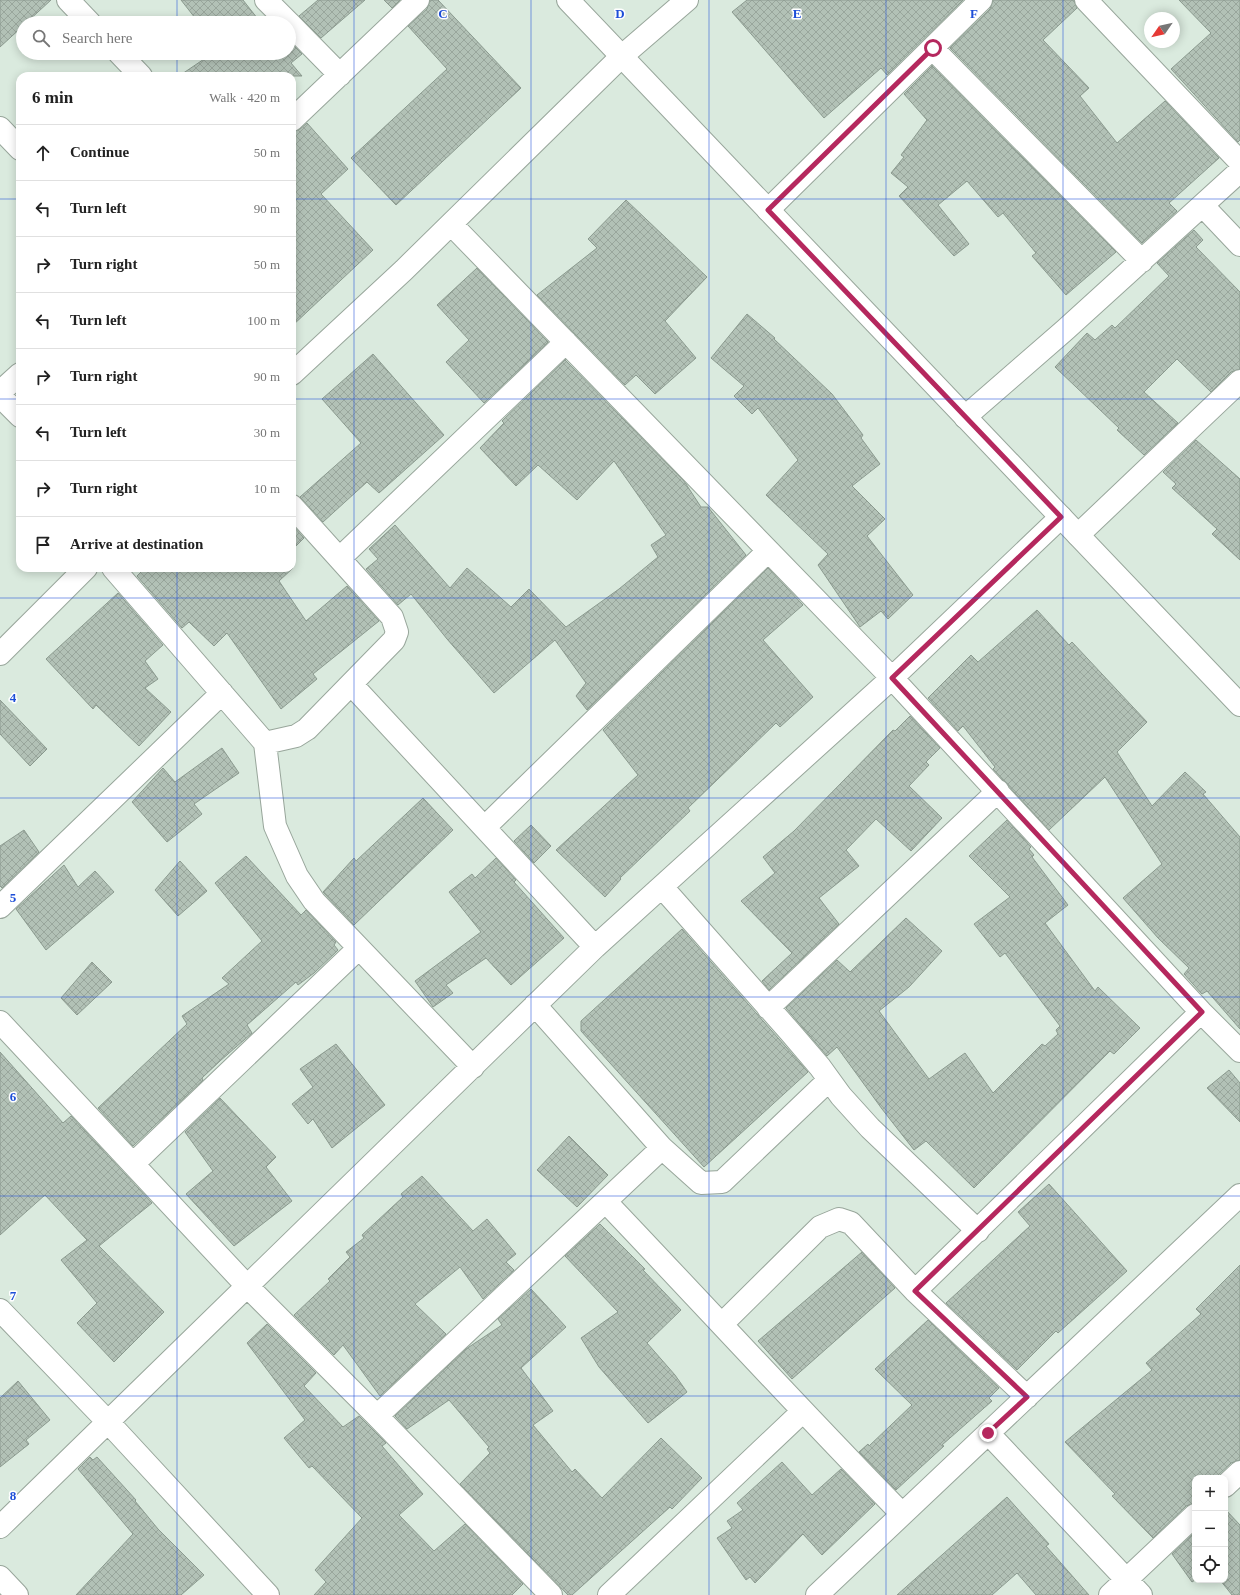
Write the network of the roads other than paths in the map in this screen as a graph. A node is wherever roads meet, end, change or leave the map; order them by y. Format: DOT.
graph roads {
  1 [pos="68,0"];
  2 [pos="266,0"];
  3 [pos="418,0"];
  4 [pos="568,0"];
  5 [pos="687,0"];
  6 [pos="982,0"];
  7 [pos="1086,0"];
  8 [pos="83,16"];
  9 [pos="282,16"];
  10 [pos="296,30"];
  11 [pos="933,48"];
  12 [pos="622,56"];
  13 [pos="126,60"];
  14 [pos="137,72"];
  15 [pos="340,75"];
  16 [pos="296,116"];
  17 [pos="0,128"];
  18 [pos="16,145"];
  19 [pos="1240,162"];
  20 [pos="1240,172"];
  21 [pos="1202,206"];
  22 [pos="768,210"];
  23 [pos="451,224"];
  24 [pos="1240,245"];
  25 [pos="1142,261"];
  26 [pos="566,342"];
  27 [pos="296,370"];
  28 [pos="16,378"];
  29 [pos="1240,381"];
  30 [pos="0,392"];
  31 [pos="0,396"];
  32 [pos="16,412"];
  33 [pos="965,417"];
  34 [pos="296,510"];
  35 [pos="1061,517"];
  36 [pos="1078,535"];
  37 [pos="768,551"];
  38 [pos="340,558"];
  39 [pos="82,572"];
  40 [pos="116,572"];
  41 [pos="0,654"];
  42 [pos="892,678"];
  43 [pos="351,684"];
  44 [pos="222,693"];
  45 [pos="1240,705"];
  46 [pos="266,743"];
  47 [pos="998,791"];
  48 [pos="485,827"];
  49 [pos="662,887"];
  50 [pos="0,907"];
  51 [pos="595,947"];
  52 [pos="358,948"];
  53 [pos="535,1005"];
  54 [pos="768,1008"];
  55 [pos="1202,1012"];
  56 [pos="0,1022"];
  57 [pos="1240,1051"];
  58 [pos="473,1066"];
  59 [pos="829,1080"];
  60 [pos="662,1148"];
  61 [pos="133,1164"];
  62 [pos="1240,1195"];
  63 [pos="606,1202"];
  64 [pos="978,1231"];
  65 [pos="247,1286"];
  66 [pos="915,1291"];
  67 [pos="0,1310"];
  68 [pos="722,1324"];
  69 [pos="1027,1397"];
  70 [pos="802,1412"];
  71 [pos="377,1416"];
  72 [pos="108,1422"];
  73 [pos="988,1433"];
  74 [pos="1240,1472"];
  75 [pos="1228,1483"];
  76 [pos="902,1514"];
  77 [pos="1192,1518"];
  78 [pos="0,1527"];
  79 [pos="0,1578"];
  80 [pos="1127,1580"];
  81 [pos="17,1595"];
  82 [pos="268,1595"];
  83 [pos="551,1595"];
  84 [pos="609,1595"];
  85 [pos="818,1595"];
  86 [pos="1110,1595"];
  87 [pos="1141,1595"];
  1 -- 8 [label="street"];
  2 -- 9 [label="street"];
  3 -- 15 [label="street"];
  4 -- 12 [label="street"];
  5 -- 12 [label="street"];
  6 -- 11 [label="street"];
  7 -- 19 [label="street"];
  10 -- 15 [label="street"];
  11 -- 22 [label="street"];
  11 -- 25 [label="street"];
  12 -- 22 [label="street"];
  12 -- 23 [label="street"];
  13 -- 14 [label="street"];
  15 -- 16 [label="street"];
  17 -- 18 [label="street"];
  20 -- 21 [label="street"];
  21 -- 24 [label="street"];
  21 -- 25 [label="street"];
  22 -- 33 [label="street"];
  23 -- 26 [label="street"];
  23 -- 27 [label="street"];
  25 -- 33 [label="street"];
  26 -- 37 [label="street"];
  26 -- 38 [label="street"];
  28 -- 30 [label="street"];
  29 -- 36 [label="street"];
  31 -- 32 [label="street"];
  33 -- 35 [label="street"];
  34 -- 38 [label="street"];
  35 -- 36 [label="street"];
  35 -- 42 [label="street"];
  36 -- 45 [label="street"];
  37 -- 42 [label="street"];
  37 -- 48 [label="street"];
  38 -- 43 [label="street"];
  39 -- 41 [label="street"];
  40 -- 44 [label="street"];
  42 -- 47 [label="street"];
  42 -- 49 [label="street"];
  43 -- 46 [label="street"];
  43 -- 48 [label="street"];
  44 -- 46 [label="street"];
  44 -- 50 [label="street"];
  46 -- 52 [label="street"];
  47 -- 54 [label="street"];
  47 -- 55 [label="street"];
  48 -- 51 [label="street"];
  49 -- 51 [label="street"];
  49 -- 54 [label="street"];
  51 -- 53 [label="street"];
  52 -- 58 [label="street"];
  52 -- 61 [label="street"];
  53 -- 58 [label="street"];
  53 -- 60 [label="street"];
  54 -- 59 [label="street"];
  55 -- 57 [label="street"];
  55 -- 64 [label="street"];
  56 -- 61 [label="street"];
  58 -- 65 [label="street"];
  59 -- 60 [label="street"];
  59 -- 64 [label="street"];
  60 -- 63 [label="street"];
  61 -- 65 [label="street"];
  62 -- 69 [label="street"];
  63 -- 68 [label="street"];
  63 -- 71 [label="street"];
  64 -- 66 [label="street"];
  65 -- 71 [label="street"];
  65 -- 72 [label="street"];
  66 -- 68 [label="street"];
  66 -- 69 [label="street"];
  67 -- 72 [label="street"];
  68 -- 70 [label="street"];
  69 -- 73 [label="street"];
  70 -- 76 [label="street"];
  70 -- 84 [label="street"];
  71 -- 83 [label="street"];
  72 -- 78 [label="street"];
  72 -- 82 [label="street"];
  73 -- 76 [label="street"];
  73 -- 80 [label="street"];
  74 -- 75 [label="street"];
  76 -- 85 [label="street"];
  77 -- 80 [label="street"];
  79 -- 81 [label="street"];
  80 -- 86 [label="street"];
  80 -- 87 [label="street"];
}
